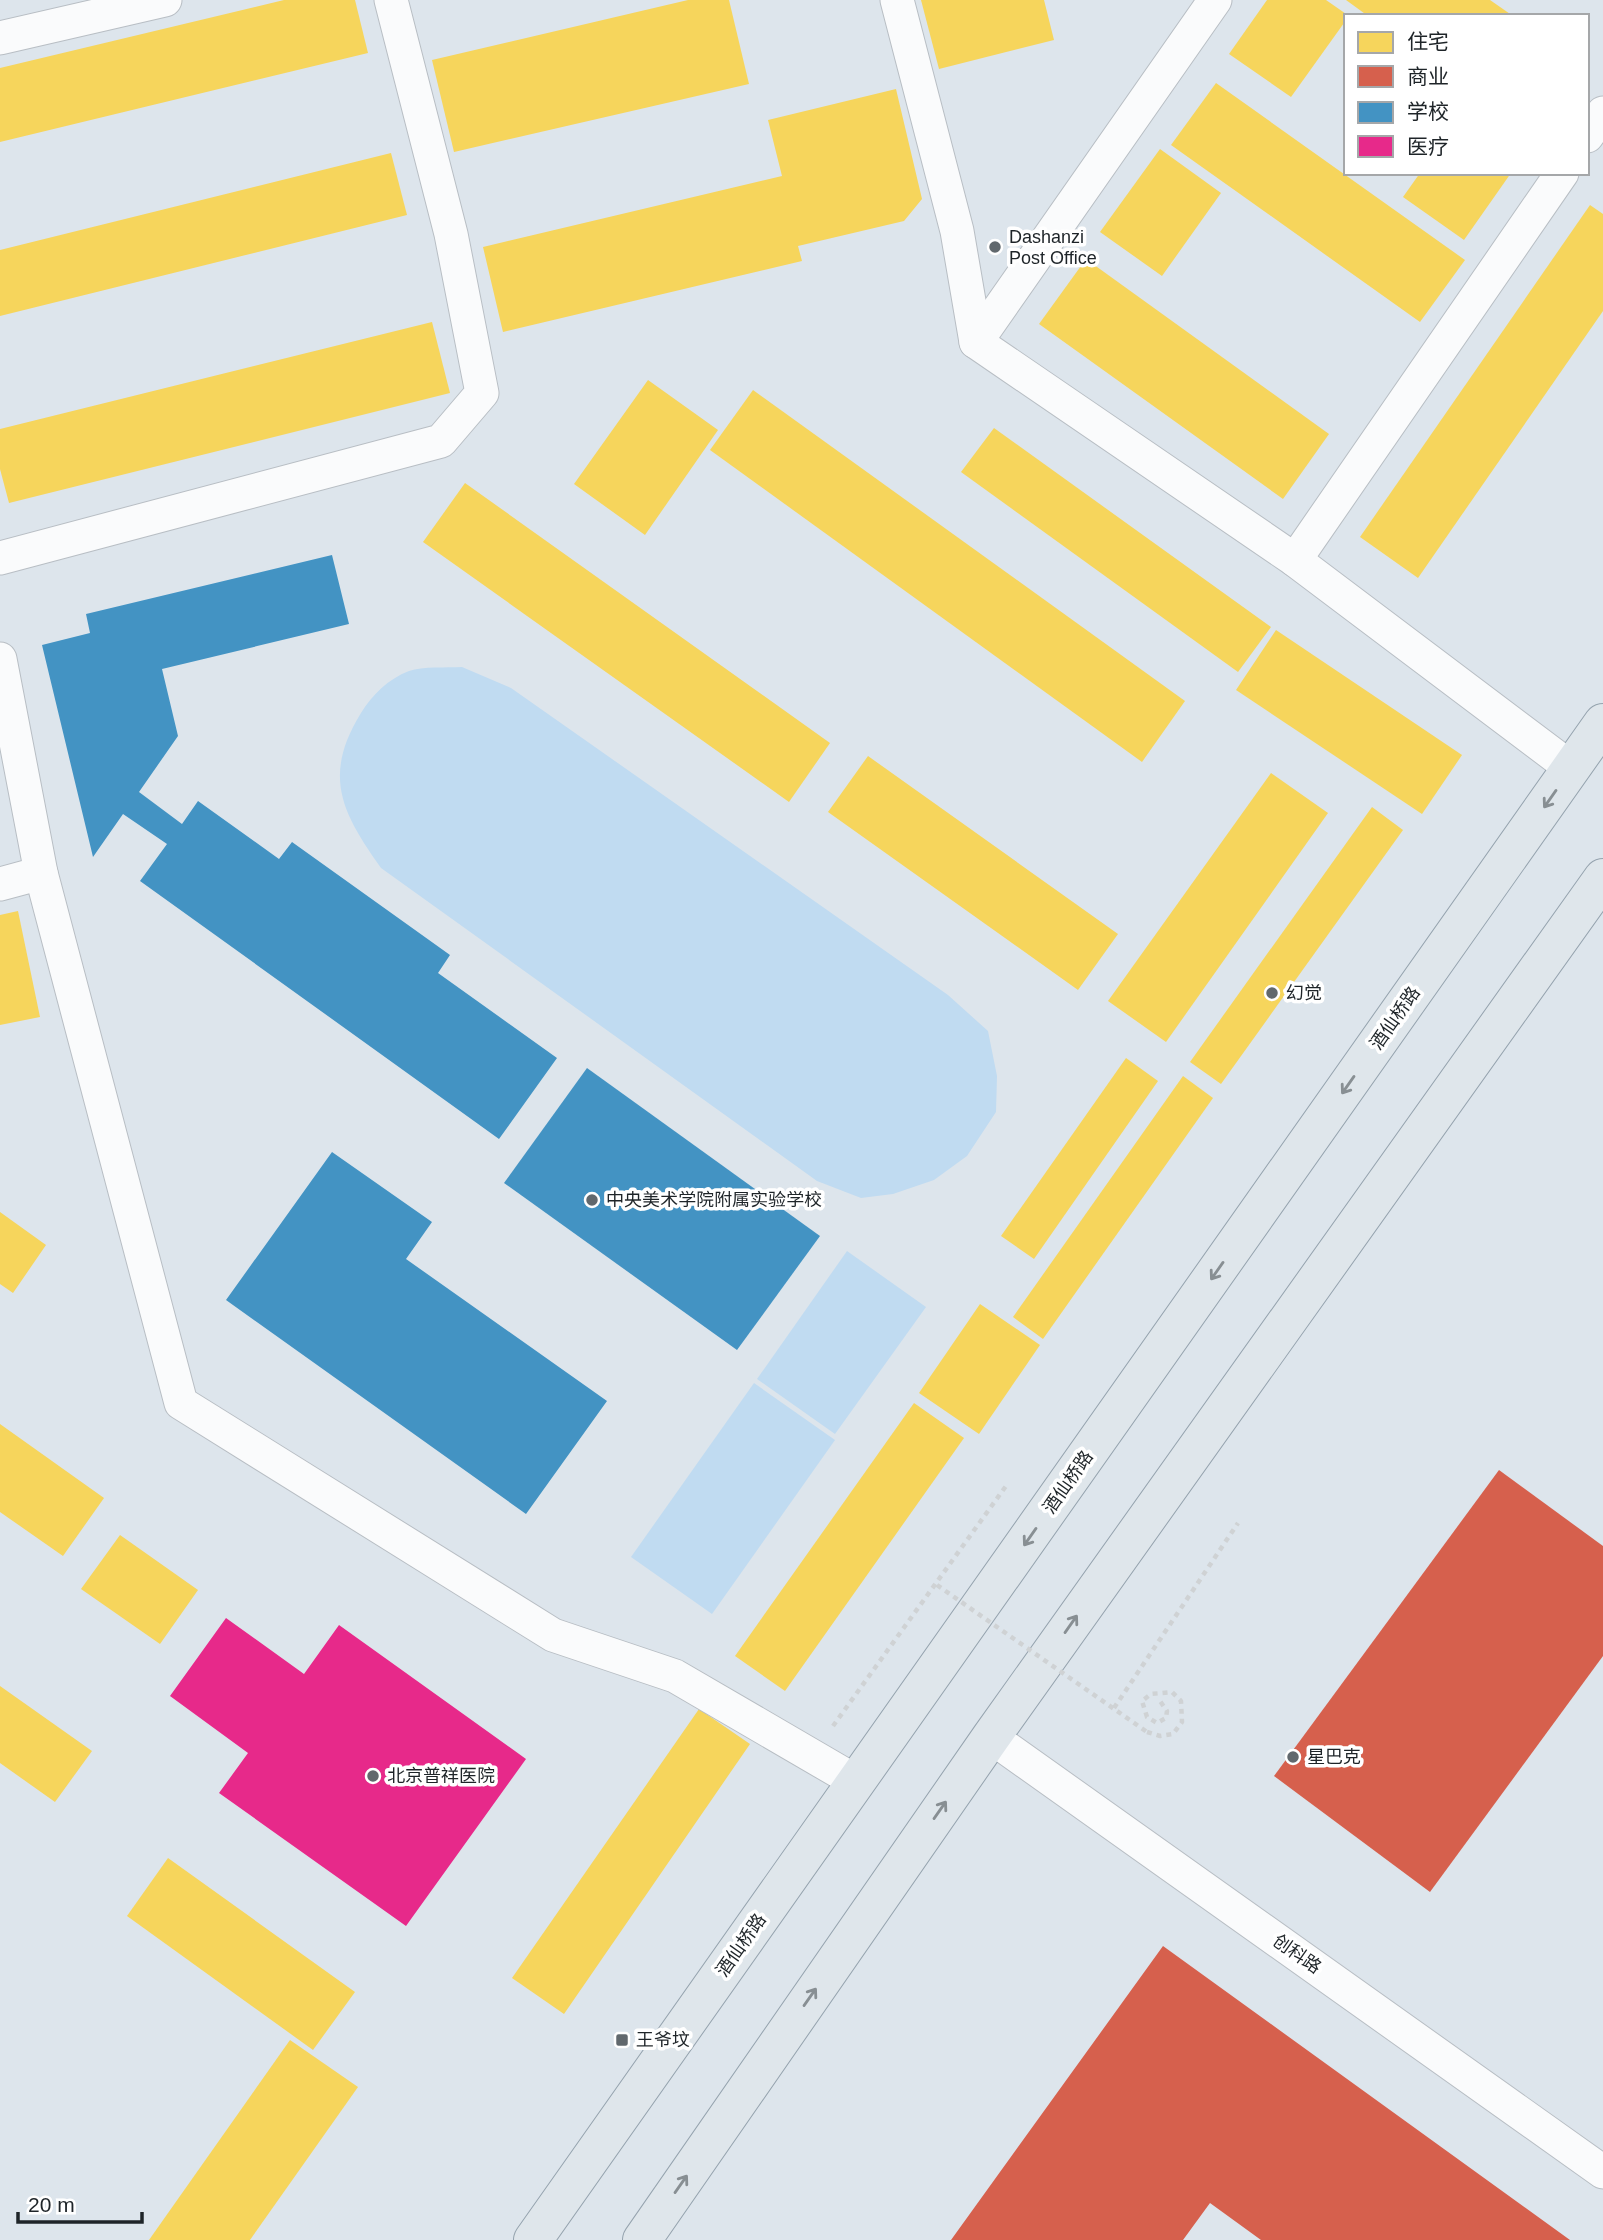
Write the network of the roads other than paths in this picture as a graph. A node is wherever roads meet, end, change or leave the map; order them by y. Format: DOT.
graph roads {
  1 [pos="165,0"];
  2 [pos="391,0"];
  3 [pos="897,0"];
  4 [pos="1215,0"];
  5 [pos="0,38"];
  6 [pos="1603,113"];
  7 [pos="1589,133"];
  8 [pos="1561,175"];
  9 [pos="976,342"];
  10 [pos="0,558"];
  11 [pos="1295,560"];
  12 [pos="0,659"];
  13 [pos="1603,723"];
  14 [pos="1571,768"];
  15 [pos="41,873"];
  16 [pos="1603,878"];
  17 [pos="0,884"];
  18 [pos="991,1737"];
  19 [pos="857,1782"];
  20 [pos="1603,2172"];
  21 [pos="533,2240"];
  22 [pos="642,2240"];
  1 -- 5 [label="street"];
  2 -- 10 [label="street"];
  3 -- 9 [label="street"];
  4 -- 9 [label="street"];
  6 -- 7 [label="street"];
  8 -- 11 [label="street"];
  9 -- 11 [label="street"];
  11 -- 14 [label="street"];
  12 -- 15 [label="street"];
  13 -- 14 [label="main road, 酒仙桥路"];
  14 -- 19 [label="main road, 酒仙桥路, one-way"];
  15 -- 17 [label="street"];
  15 -- 19 [label="street"];
  18 -- 16 [label="main road, one-way"];
  18 -- 20 [label="street, 创科路"];
  22 -- 18 [label="main road, one-way"];
  19 -- 21 [label="main road, 酒仙桥路"];
}
